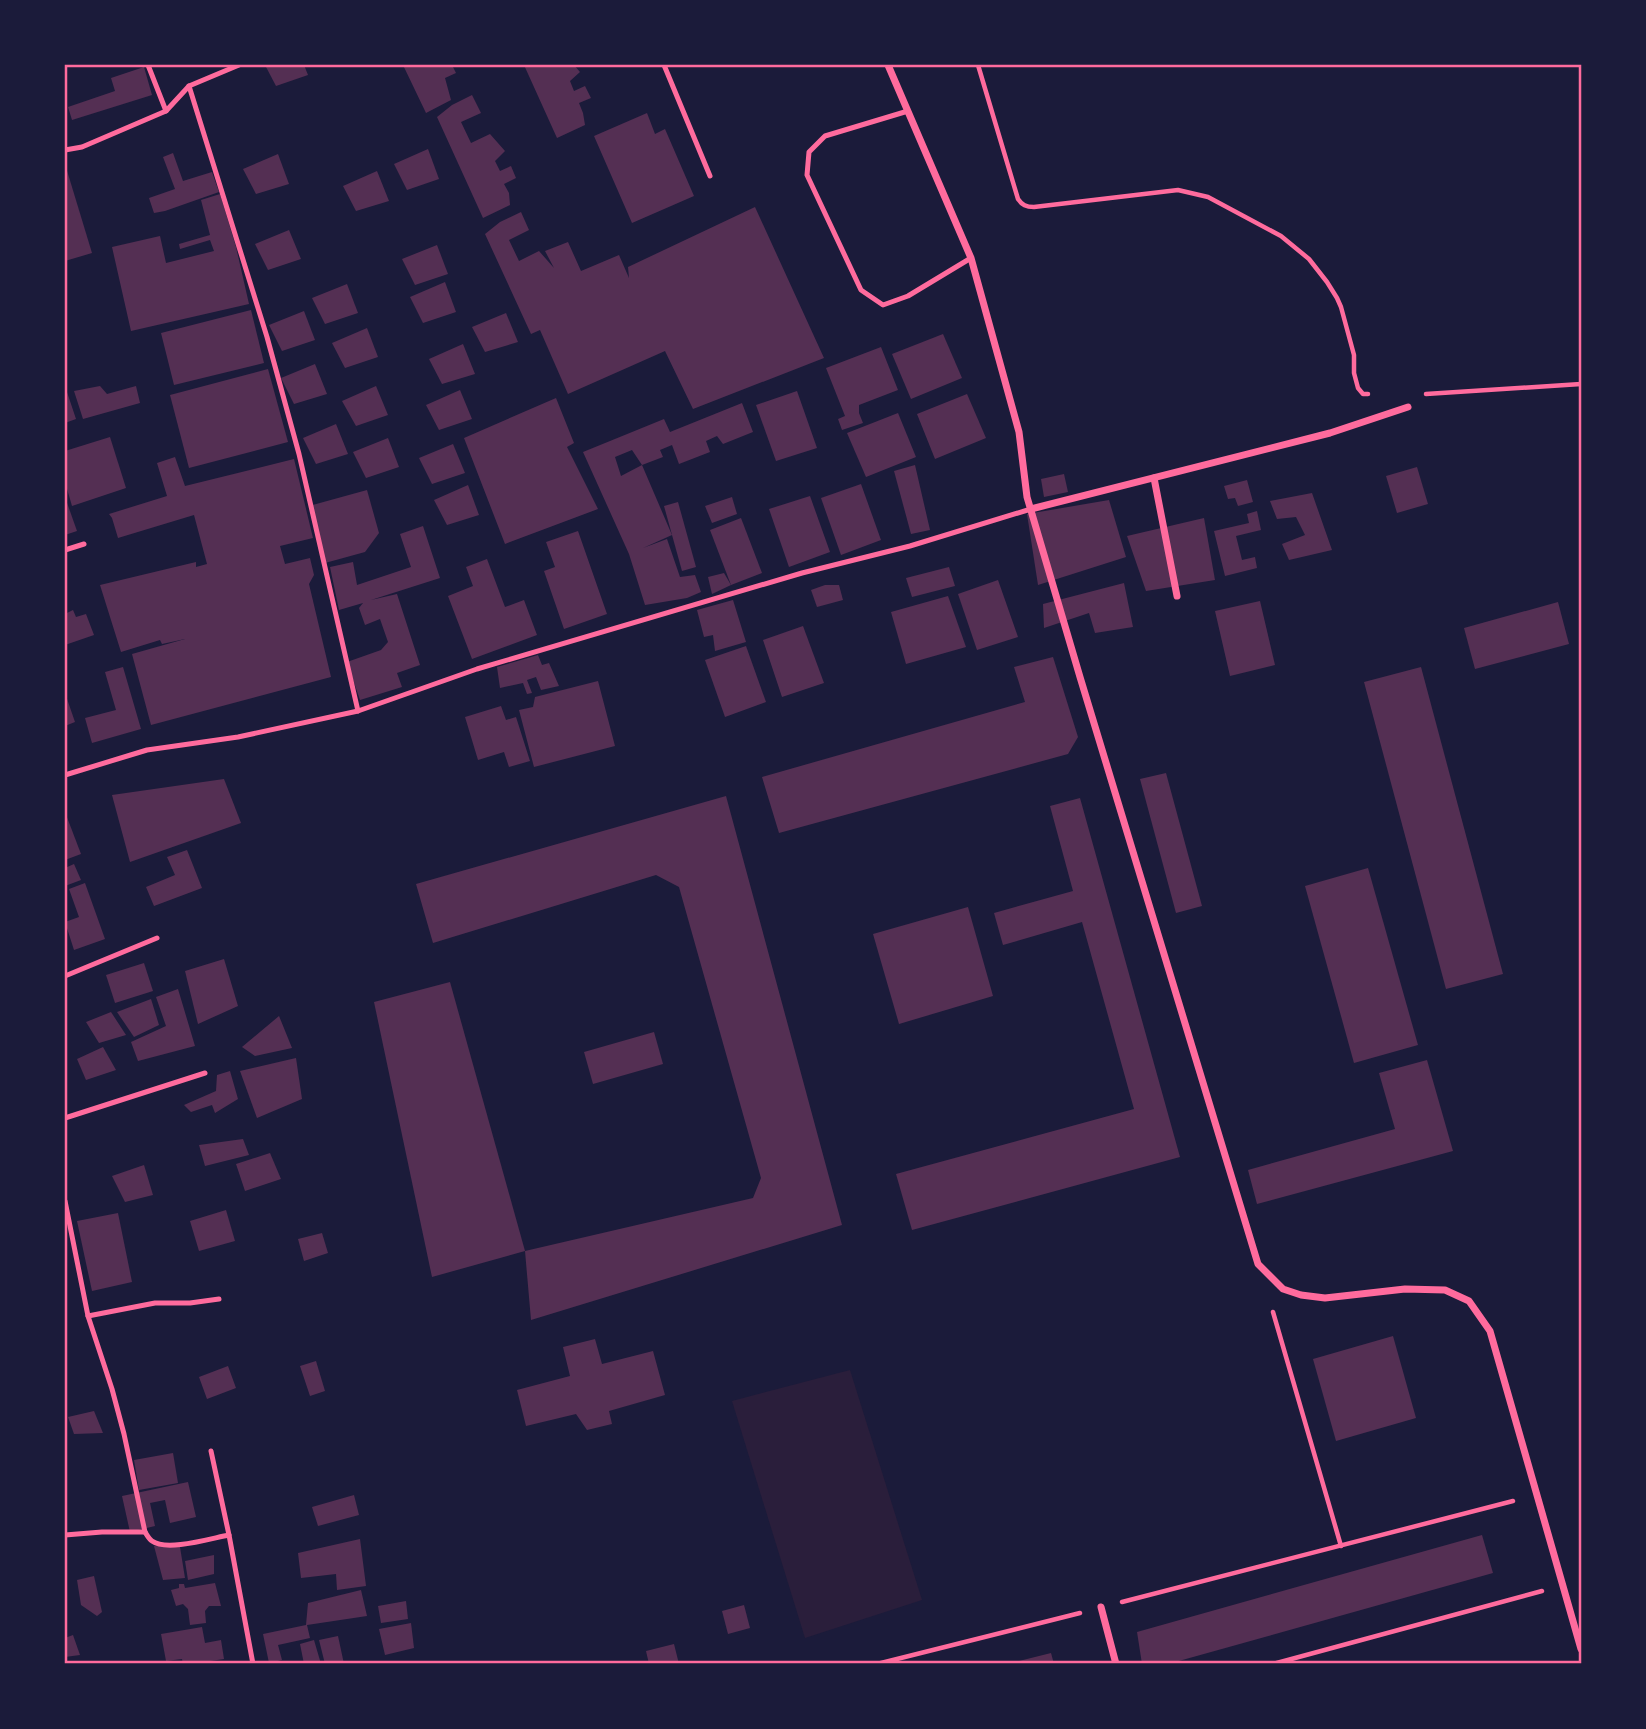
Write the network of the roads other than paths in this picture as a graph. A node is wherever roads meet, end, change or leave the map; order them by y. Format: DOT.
graph roads {
  1 [pos="148,65"];
  2 [pos="239,65"];
  3 [pos="664,65"];
  4 [pos="888,65"];
  5 [pos="189,86"];
  6 [pos="166,111"];
  7 [pos="908,111"];
  8 [pos="65,150"];
  9 [pos="710,176"];
  10 [pos="971,258"];
  11 [pos="1408,407"];
  12 [pos="1154,478"];
  13 [pos="1031,509"];
  14 [pos="84,544"];
  15 [pos="65,551"];
  16 [pos="1177,596"];
  17 [pos="358,711"];
  18 [pos="65,775"];
  19 [pos="157,938"];
  20 [pos="65,976"];
  21 [pos="205,1073"];
  22 [pos="65,1118"];
  23 [pos="65,1201"];
  24 [pos="219,1299"];
  25 [pos="88,1316"];
  26 [pos="211,1451"];
  27 [pos="145,1532"];
  28 [pos="65,1535"];
  29 [pos="229,1535"];
  30 [pos="1101,1607"];
  31 [pos="1581,1649"];
  32 [pos="253,1664"];
  33 [pos="1116,1664"];
  1 -- 6 [label="lane"];
  2 -- 5 [label="lane"];
  3 -- 9 [label="lane"];
  4 -- 7 [label="street"];
  5 -- 6 [label="lane"];
  5 -- 17 [label="lane"];
  6 -- 8 [label="lane"];
  7 -- 10 [label="street"];
  7 -- 10 [label="lane"];
  10 -- 13 [label="street"];
  11 -- 12 [label="street"];
  12 -- 13 [label="street"];
  12 -- 16 [label="street"];
  13 -- 17 [label="lane"];
  13 -- 31 [label="street"];
  14 -- 15 [label="lane"];
  17 -- 18 [label="lane"];
  19 -- 20 [label="lane"];
  21 -- 22 [label="lane"];
  23 -- 25 [label="lane"];
  24 -- 25 [label="lane"];
  25 -- 27 [label="lane"];
  26 -- 29 [label="lane"];
  27 -- 28 [label="lane"];
  27 -- 29 [label="lane"];
  29 -- 32 [label="lane"];
  30 -- 33 [label="street"];
}
